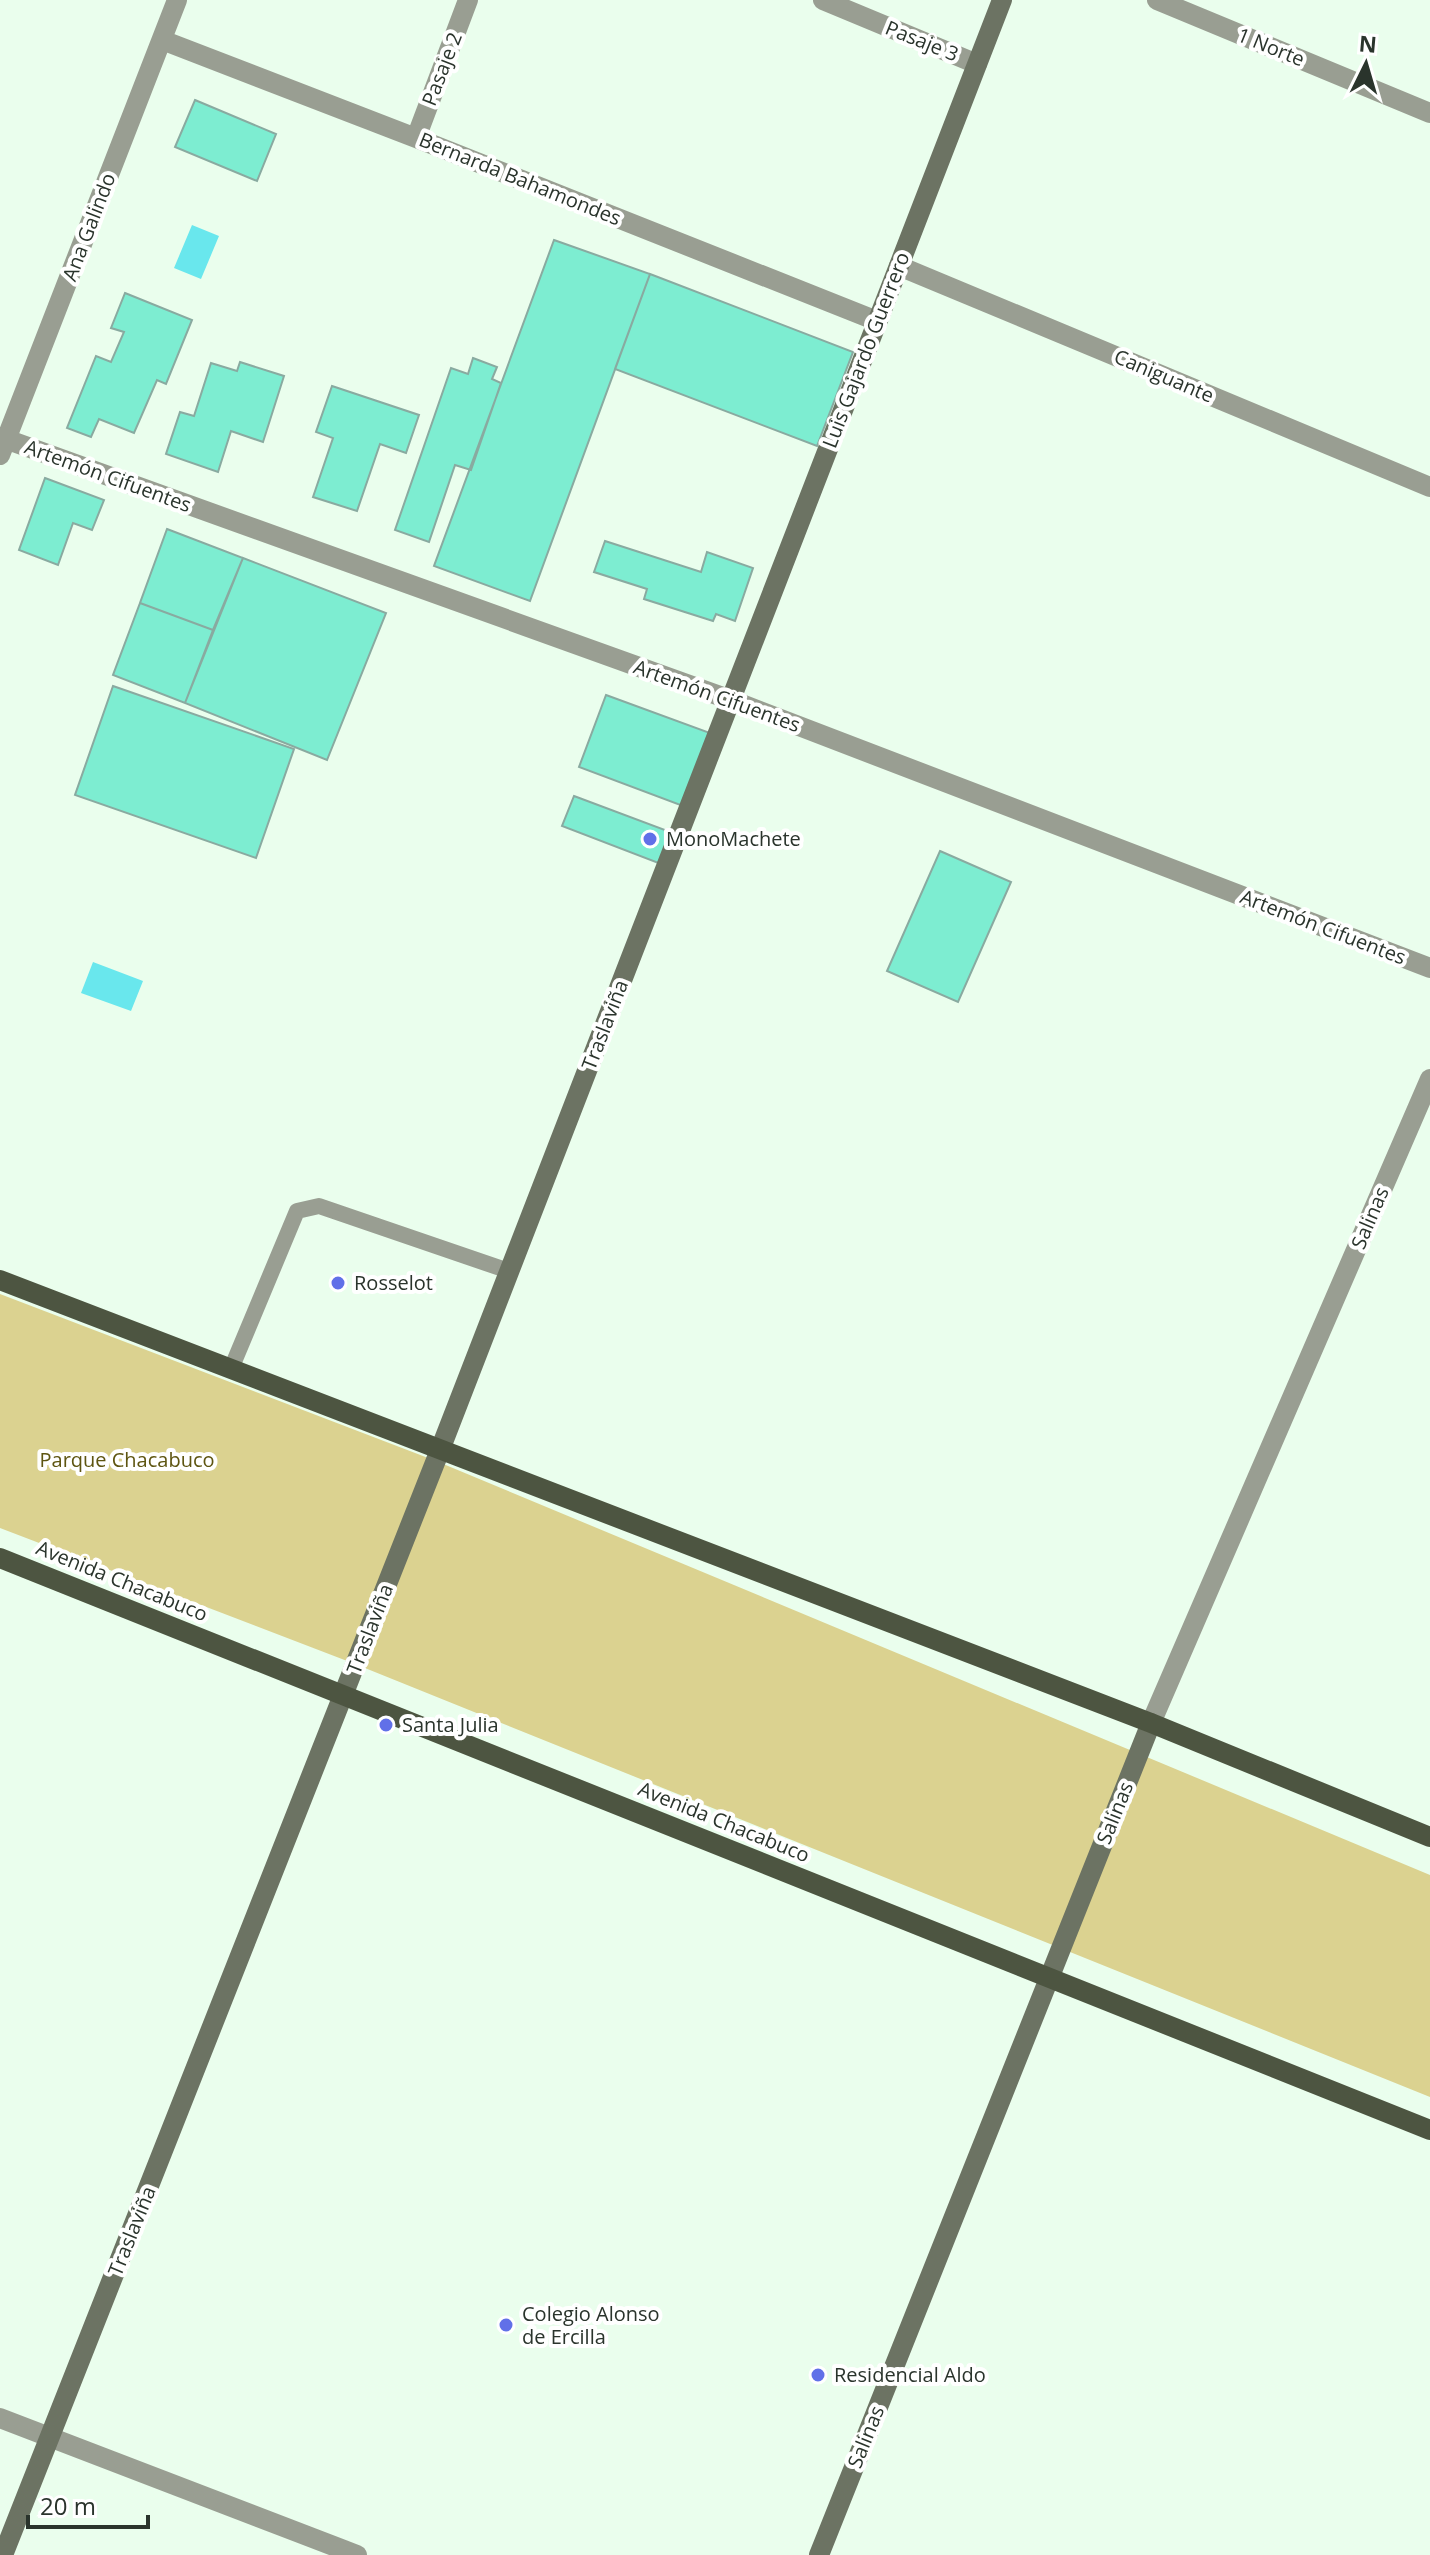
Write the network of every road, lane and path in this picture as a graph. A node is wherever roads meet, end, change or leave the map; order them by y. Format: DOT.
graph roads {
  1 [pos="177,0"];
  2 [pos="468,0"];
  3 [pos="823,0"];
  4 [pos="1002,0"];
  5 [pos="1157,0"];
  6 [pos="162,40"];
  7 [pos="977,64"];
  8 [pos="1430,113"];
  9 [pos="416,138"];
  10 [pos="899,266"];
  11 [pos="877,321"];
  12 [pos="2,443"];
  13 [pos="1430,487"];
  14 [pos="731,700"];
  15 [pos="1430,968"];
  16 [pos="1430,1079"];
  17 [pos="509,1271"];
  18 [pos="0,1280"];
  19 [pos="231,1369"];
  20 [pos="440,1450"];
  21 [pos="0,1558"];
  22 [pos="343,1695"];
  23 [pos="1151,1723"];
  24 [pos="1430,1837"];
  25 [pos="1048,1977"];
  26 [pos="1430,2130"];
  27 [pos="0,2418"];
  28 [pos="51,2437"];
  29 [pos="3,2555"];
  30 [pos="357,2555"];
  31 [pos="819,2555"];
  1 -- 6 [label="street, Ana Galindo"];
  2 -- 9 [label="street, Pasaje 2"];
  3 -- 7 [label="street, Pasaje 3"];
  4 -- 7 [label="street, Luis Gajardo Guerrero"];
  5 -- 8 [label="street, 1 Norte"];
  6 -- 9 [label="street, Bernarda Bahamondes"];
  6 -- 12 [label="street, Ana Galindo"];
  7 -- 10 [label="street, Luis Gajardo Guerrero"];
  9 -- 11 [label="street, Bernarda Bahamondes"];
  10 -- 11 [label="street, Luis Gajardo Guerrero"];
  10 -- 13 [label="street, Caniguante"];
  11 -- 14 [label="street, Luis Gajardo Guerrero"];
  12 -- 14 [label="street, Artemón Cifuentes"];
  14 -- 15 [label="street, Artemón Cifuentes"];
  14 -- 17 [label="street, Traslaviña"];
  16 -- 23 [label="street, Salinas"];
  17 -- 19 [label="lane"];
  17 -- 20 [label="street, Traslaviña"];
  18 -- 19 [label="main road"];
  19 -- 20 [label="main road"];
  20 -- 22 [label="street, Traslaviña"];
  20 -- 23 [label="main road"];
  21 -- 22 [label="main road, Avenida Chacabuco"];
  22 -- 25 [label="main road, Avenida Chacabuco"];
  22 -- 28 [label="street, Traslaviña"];
  23 -- 24 [label="main road"];
  23 -- 25 [label="street, Salinas"];
  25 -- 26 [label="main road, Avenida Chacabuco"];
  25 -- 31 [label="street, Salinas"];
  27 -- 28 [label="street"];
  28 -- 29 [label="street, Traslaviña"];
  28 -- 30 [label="street"];
}
